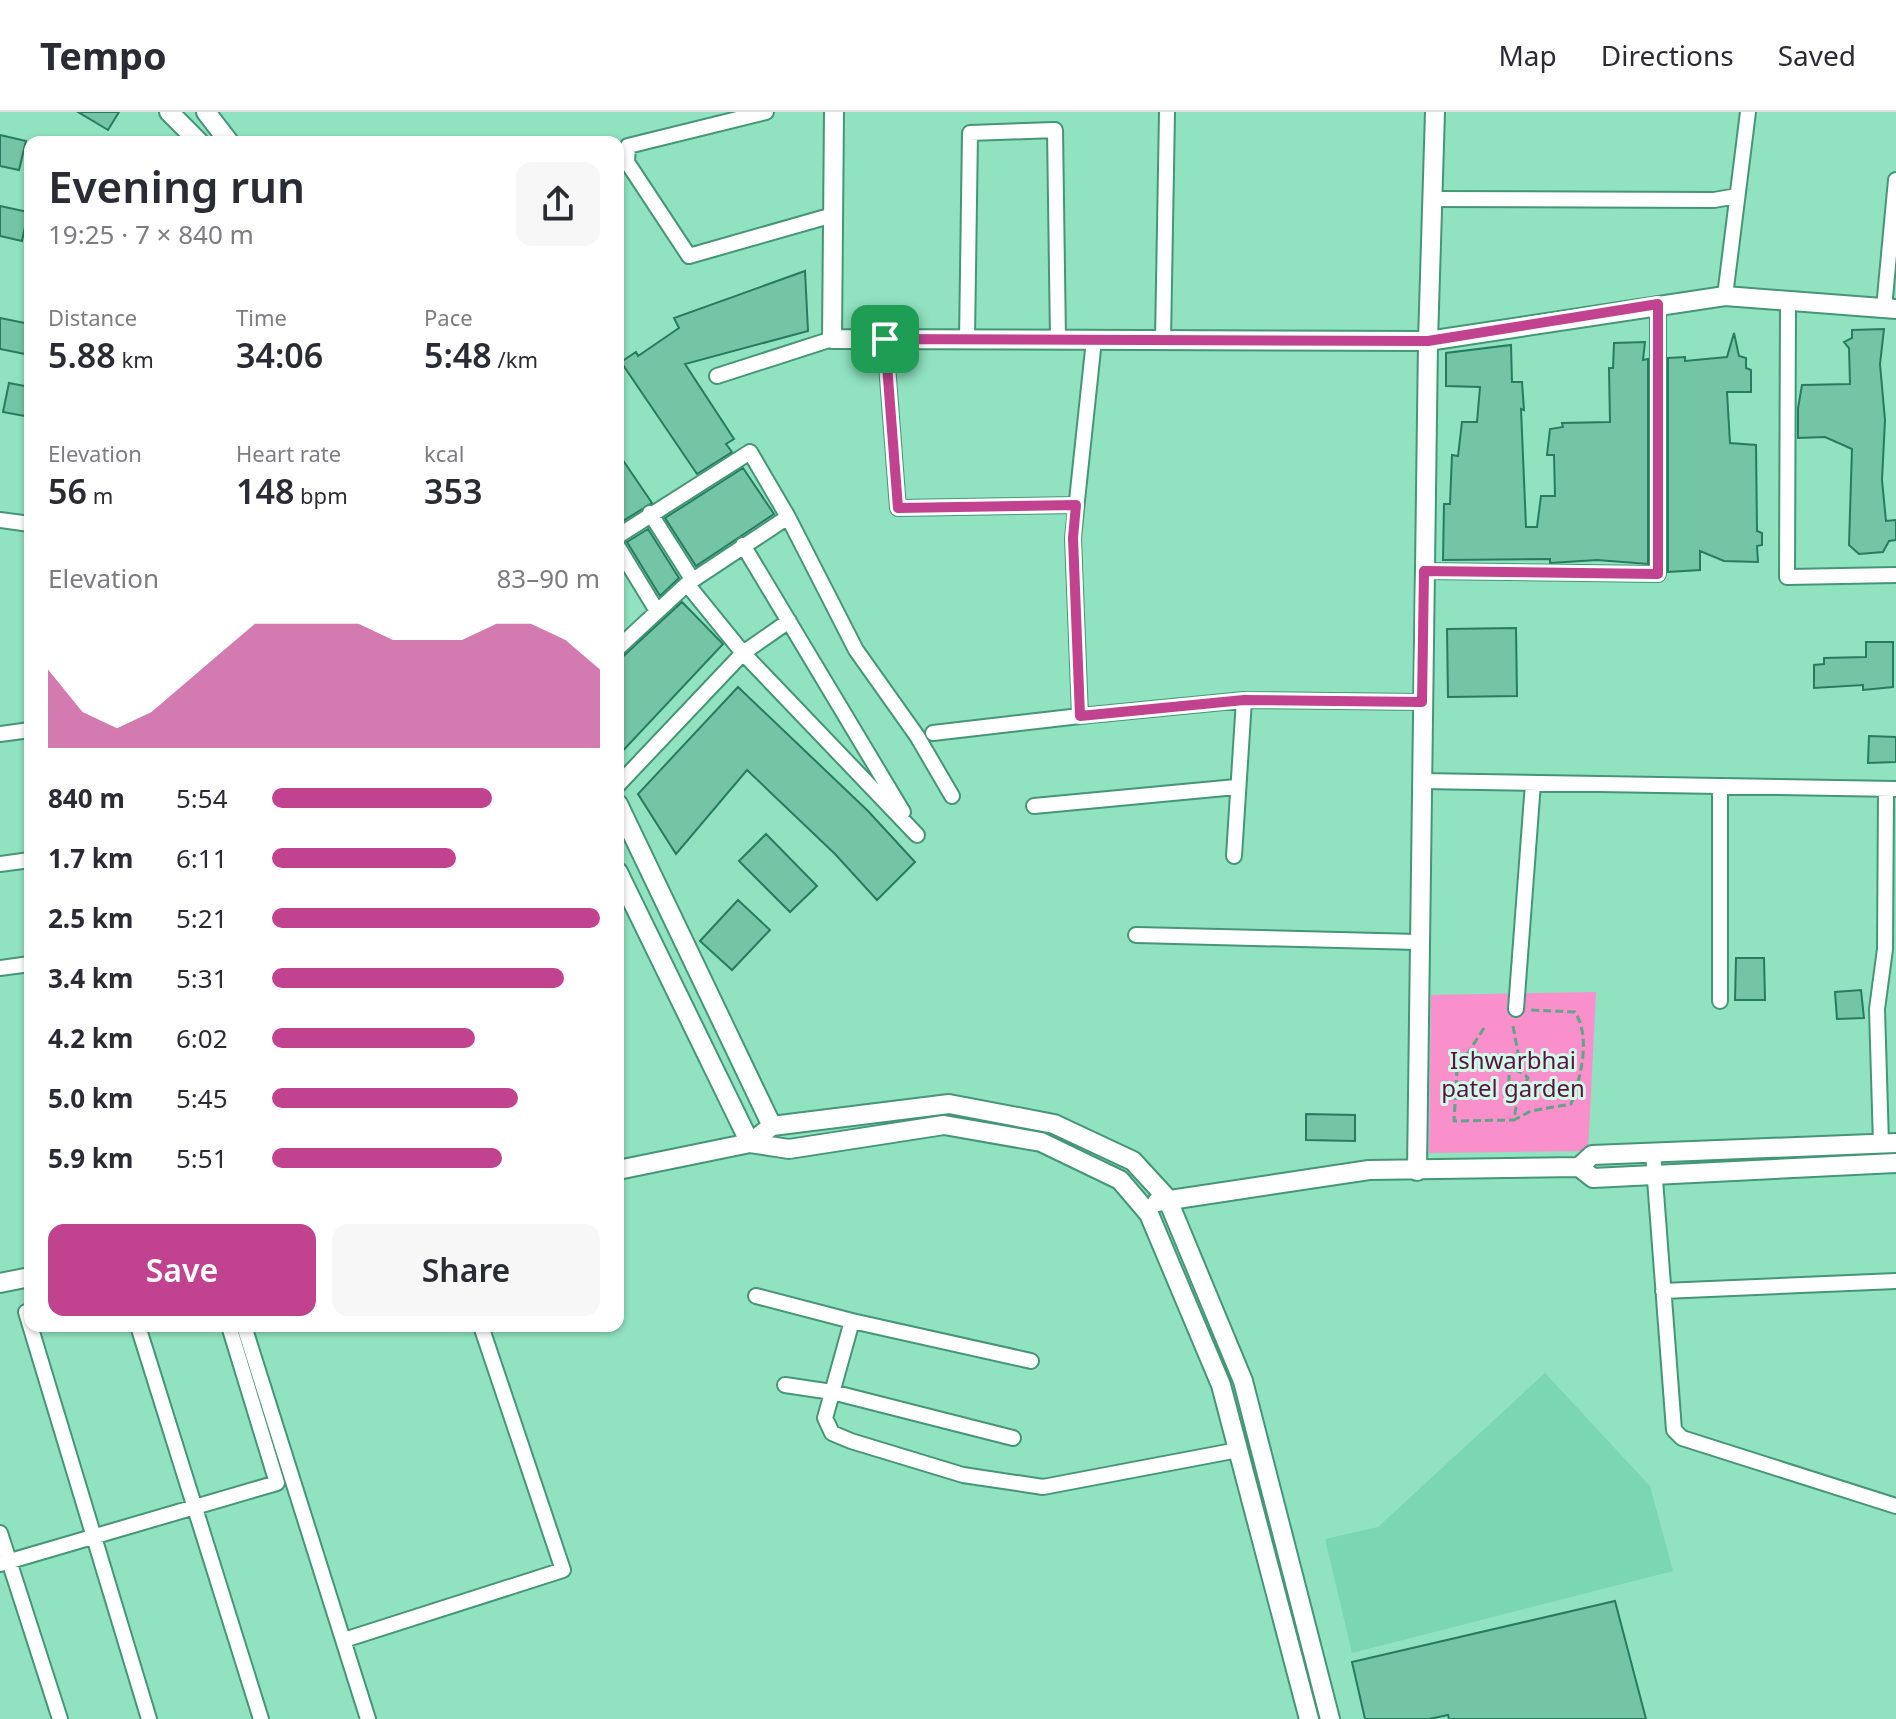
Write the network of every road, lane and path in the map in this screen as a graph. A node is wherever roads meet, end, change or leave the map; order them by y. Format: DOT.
graph roads {
  1 [pos="169,112"];
  2 [pos="766,112"];
  3 [pos="834,112"];
  4 [pos="1167,112"];
  5 [pos="1435,112"];
  6 [pos="1748,112"];
  7 [pos="209,113"];
  8 [pos="193,136"];
  9 [pos="225,136"];
  10 [pos="1896,180"];
  11 [pos="1737,196"];
  12 [pos="1433,199"];
  13 [pos="833,215"];
  14 [pos="1725,296"];
  15 [pos="1788,301"];
  16 [pos="1658,304"];
  17 [pos="1890,309"];
  18 [pos="832,339"];
  19 [pos="885,339"];
  20 [pos="967,339"];
  21 [pos="1058,340"];
  22 [pos="1094,340"];
  23 [pos="1163,340"];
  24 [pos="1428,341"];
  25 [pos="717,376"];
  26 [pos="1076,505"];
  27 [pos="650,513"];
  28 [pos="788,517"];
  29 [pos="0,520"];
  30 [pos="24,523"];
  31 [pos="624,532"];
  32 [pos="743,545"];
  33 [pos="624,557"];
  34 [pos="1424,571"];
  35 [pos="1896,575"];
  36 [pos="689,582"];
  37 [pos="657,611"];
  38 [pos="789,621"];
  39 [pos="624,642"];
  40 [pos="743,653"];
  41 [pos="1244,700"];
  42 [pos="1422,702"];
  43 [pos="1080,716"];
  44 [pos="24,731"];
  45 [pos="933,733"];
  46 [pos="0,734"];
  47 [pos="624,779"];
  48 [pos="1421,781"];
  49 [pos="1533,783"];
  50 [pos="1720,786"];
  51 [pos="1236,787"];
  52 [pos="1891,789"];
  53 [pos="952,796"];
  54 [pos="1034,806"];
  55 [pos="624,817"];
  56 [pos="1234,856"];
  57 [pos="24,861"];
  58 [pos="0,864"];
  59 [pos="624,884"];
  60 [pos="1136,935"];
  61 [pos="1418,942"];
  62 [pos="24,965"];
  63 [pos="0,968"];
  64 [pos="1720,1001"];
  65 [pos="1516,1009"];
  66 [pos="1484,1028"];
  67 [pos="1471,1049"];
  68 [pos="1521,1069"];
  69 [pos="1518,1094"];
  70 [pos="1514,1120"];
  71 [pos="772,1126"];
  72 [pos="750,1143"];
  73 [pos="1889,1143"];
  74 [pos="1653,1153"];
  75 [pos="1896,1163"];
  76 [pos="1579,1167"];
  77 [pos="624,1169"];
  78 [pos="1417,1171"];
  79 [pos="1655,1176"];
  80 [pos="1167,1198"];
  81 [pos="1143,1207"];
  82 [pos="24,1278"];
  83 [pos="1896,1281"];
  84 [pos="0,1283"];
  85 [pos="1663,1291"];
  86 [pos="756,1296"];
  87 [pos="852,1321"];
  88 [pos="32,1332"];
  89 [pos="140,1332"];
  90 [pos="231,1332"];
  91 [pos="246,1332"];
  92 [pos="483,1332"];
  93 [pos="1031,1361"];
  94 [pos="785,1385"];
  95 [pos="832,1392"];
  96 [pos="1013,1438"];
  97 [pos="1238,1450"];
  98 [pos="1896,1506"];
  99 [pos="194,1508"];
  100 [pos="0,1533"];
  101 [pos="94,1537"];
  102 [pos="4,1563"];
  103 [pos="344,1640"];
  104 [pos="60,1719"];
  105 [pos="149,1719"];
  106 [pos="261,1719"];
  107 [pos="368,1719"];
  108 [pos="1309,1719"];
  109 [pos="1330,1719"];
  1 -- 8 [label="street"];
  2 -- 13 [label="street"];
  3 -- 13 [label="street"];
  4 -- 23 [label="street"];
  5 -- 12 [label="street"];
  6 -- 11 [label="street"];
  7 -- 9 [label="street"];
  10 -- 17 [label="street"];
  11 -- 12 [label="street"];
  11 -- 14 [label="street"];
  12 -- 24 [label="street"];
  13 -- 18 [label="street"];
  14 -- 15 [label="street"];
  14 -- 16 [label="street"];
  15 -- 17 [label="street"];
  15 -- 35 [label="street"];
  16 -- 24 [label="street"];
  16 -- 34 [label="street"];
  18 -- 19 [label="street"];
  18 -- 25 [label="street"];
  19 -- 20 [label="street"];
  19 -- 26 [label="street"];
  20 -- 21 [label="street"];
  20 -- 21 [label="street"];
  21 -- 22 [label="street"];
  22 -- 23 [label="street"];
  22 -- 26 [label="street"];
  23 -- 24 [label="street"];
  24 -- 34 [label="street"];
  26 -- 43 [label="street"];
  27 -- 28 [label="street"];
  27 -- 31 [label="street"];
  27 -- 36 [label="street"];
  28 -- 32 [label="street"];
  28 -- 53 [label="street"];
  29 -- 30 [label="street"];
  32 -- 36 [label="street"];
  32 -- 38 [label="street"];
  33 -- 37 [label="street"];
  34 -- 42 [label="street"];
  36 -- 37 [label="street"];
  36 -- 40 [label="street"];
  37 -- 39 [label="street"];
  38 -- 40 [label="street"];
  38 -- 40 [label="street"];
  40 -- 47 [label="street"];
  41 -- 42 [label="street"];
  41 -- 43 [label="street"];
  41 -- 51 [label="street"];
  42 -- 48 [label="street"];
  43 -- 45 [label="street"];
  44 -- 46 [label="street"];
  48 -- 49 [label="street"];
  48 -- 61 [label="street"];
  49 -- 50 [label="street"];
  49 -- 65 [label="street"];
  50 -- 52 [label="street"];
  50 -- 64 [label="street"];
  51 -- 54 [label="street"];
  51 -- 56 [label="street"];
  52 -- 73 [label="street"];
  55 -- 71 [label="street"];
  57 -- 58 [label="street"];
  59 -- 72 [label="street"];
  60 -- 61 [label="street"];
  61 -- 78 [label="street"];
  62 -- 63 [label="street"];
  65 -- 68 [label="path"];
  65 -- 70 [label="path"];
  66 -- 67 [label="path"];
  67 -- 68 [label="path"];
  67 -- 70 [label="path"];
  68 -- 69 [label="path"];
  68 -- 69 [label="path"];
  69 -- 70 [label="path"];
  71 -- 72 [label="street"];
  71 -- 80 [label="street"];
  72 -- 77 [label="street"];
  72 -- 81 [label="street"];
  73 -- 74 [label="street"];
  74 -- 76 [label="street"];
  74 -- 79 [label="street"];
  75 -- 79 [label="street"];
  76 -- 78 [label="street"];
  76 -- 79 [label="street"];
  78 -- 80 [label="street"];
  79 -- 85 [label="street"];
  80 -- 81 [label="street"];
  80 -- 109 [label="street"];
  81 -- 97 [label="street"];
  82 -- 84 [label="street"];
  83 -- 85 [label="street"];
  85 -- 98 [label="street"];
  86 -- 87 [label="street"];
  87 -- 93 [label="street"];
  87 -- 95 [label="street"];
  88 -- 101 [label="street"];
  89 -- 99 [label="street"];
  90 -- 99 [label="street"];
  91 -- 103 [label="street"];
  92 -- 103 [label="street"];
  94 -- 95 [label="street"];
  95 -- 96 [label="street"];
  95 -- 97 [label="street"];
  97 -- 108 [label="street"];
  99 -- 101 [label="street"];
  99 -- 106 [label="street"];
  100 -- 102 [label="street"];
  101 -- 102 [label="street"];
  101 -- 105 [label="street"];
  102 -- 104 [label="street"];
  103 -- 107 [label="street"];
}
